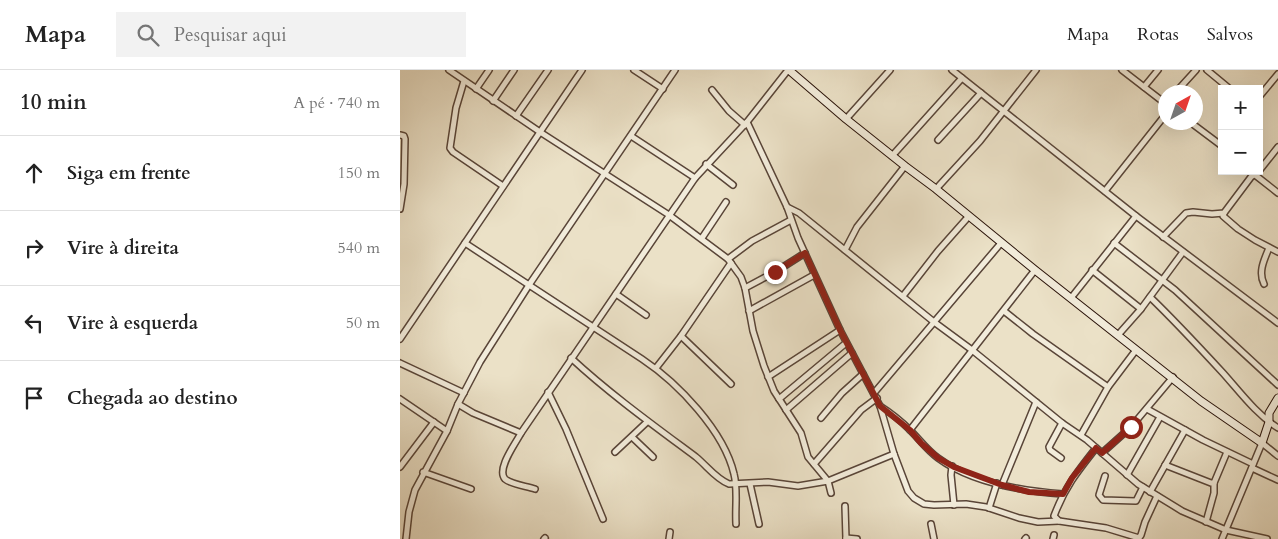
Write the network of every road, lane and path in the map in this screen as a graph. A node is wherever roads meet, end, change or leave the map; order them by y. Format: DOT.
graph roads {
  1 [pos="449,70"];
  2 [pos="489,70"];
  3 [pos="514,70"];
  4 [pos="547,70"];
  5 [pos="582,70"];
  6 [pos="634,70"];
  7 [pos="676,70"];
  8 [pos="789,70"];
  9 [pos="890,70"];
  10 [pos="952,70"];
  11 [pos="1036,70"];
  12 [pos="1122,70"];
  13 [pos="1158,70"];
  14 [pos="1196,70"];
  15 [pos="1207,70"];
  16 [pos="1278,74"];
  17 [pos="962,78"];
  18 [pos="464,81"];
  19 [pos="1182,85"];
  20 [pos="1225,85"];
  21 [pos="1144,87"];
  22 [pos="476,89"];
  23 [pos="662,89"];
  24 [pos="712,90"];
  25 [pos="1263,92"];
  26 [pos="981,93"];
  27 [pos="1158,98"];
  28 [pos="493,101"];
  29 [pos="1004,111"];
  30 [pos="516,116"];
  31 [pos="846,119"];
  32 [pos="746,124"];
  33 [pos="1158,124"];
  34 [pos="1201,130"];
  35 [pos="540,132"];
  36 [pos="400,135"];
  37 [pos="631,136"];
  38 [pos="938,140"];
  39 [pos="1218,142"];
  40 [pos="1278,147"];
  41 [pos="892,156"];
  42 [pos="402,160"];
  43 [pos="706,164"];
  44 [pos="1263,164"];
  45 [pos="905,166"];
  46 [pos="605,174"];
  47 [pos="1253,175"];
  48 [pos="1259,175"];
  49 [pos="694,178"];
  50 [pos="733,185"];
  51 [pos="503,186"];
  52 [pos="936,189"];
  53 [pos="1105,191"];
  54 [pos="1278,192"];
  55 [pos="726,202"];
  56 [pos="786,207"];
  57 [pos="400,209"];
  58 [pos="1224,213"];
  59 [pos="669,215"];
  60 [pos="969,216"];
  61 [pos="1136,216"];
  62 [pos="791,220"];
  63 [pos="1164,237"];
  64 [pos="702,238"];
  65 [pos="465,242"];
  66 [pos="1001,243"];
  67 [pos="1114,243"];
  68 [pos="1269,248"];
  69 [pos="845,250"];
  70 [pos="1183,252"];
  71 [pos="1278,252"];
  72 [pos="805,253"];
  73 [pos="730,261"];
  74 [pos="1035,270"];
  75 [pos="1092,270"];
  76 [pos="814,275"];
  77 [pos="1163,280"];
  78 [pos="1264,284"];
  79 [pos="529,285"];
  80 [pos="745,288"];
  81 [pos="616,294"];
  82 [pos="903,296"];
  83 [pos="1150,297"];
  84 [pos="1071,298"];
  85 [pos="1141,309"];
  86 [pos="750,311"];
  87 [pos="1004,311"];
  88 [pos="646,315"];
  89 [pos="934,322"];
  90 [pos="1278,323"];
  91 [pos="594,328"];
  92 [pos="840,330"];
  93 [pos="1118,335"];
  94 [pos="681,336"];
  95 [pos="400,339"];
  96 [pos="846,342"];
  97 [pos="972,350"];
  98 [pos="1136,350"];
  99 [pos="852,354"];
  100 [pos="571,358"];
  101 [pos="400,363"];
  102 [pos="656,368"];
  103 [pos="863,374"];
  104 [pos="768,377"];
  105 [pos="1173,377"];
  106 [pos="731,384"];
  107 [pos="1278,385"];
  108 [pos="1108,387"];
  109 [pos="548,392"];
  110 [pos="464,393"];
  111 [pos="875,396"];
  112 [pos="1278,398"];
  113 [pos="400,399"];
  114 [pos="779,399"];
  115 [pos="1036,402"];
  116 [pos="458,404"];
  117 [pos="880,406"];
  118 [pos="1147,409"];
  119 [pos="786,410"];
  120 [pos="1160,417"];
  121 [pos="821,418"];
  122 [pos="434,422"];
  123 [pos="647,422"];
  124 [pos="1269,422"];
  125 [pos="1062,423"];
  126 [pos="1278,428"];
  127 [pos="910,430"];
  128 [pos="1185,430"];
  129 [pos="447,431"];
  130 [pos="521,433"];
  131 [pos="1081,436"];
  132 [pos="632,437"];
  133 [pos="1262,443"];
  134 [pos="1096,448"];
  135 [pos="615,452"];
  136 [pos="1227,452"];
  137 [pos="1102,453"];
  138 [pos="894,454"];
  139 [pos="1278,456"];
  140 [pos="653,457"];
  141 [pos="1061,458"];
  142 [pos="814,464"];
  143 [pos="1164,465"];
  144 [pos="952,466"];
  145 [pos="1252,466"];
  146 [pos="400,467"];
  147 [pos="423,472"];
  148 [pos="1127,475"];
  149 [pos="1105,476"];
  150 [pos="1278,480"];
  151 [pos="828,481"];
  152 [pos="1214,483"];
  153 [pos="735,484"];
  154 [pos="750,484"];
  155 [pos="999,484"];
  156 [pos="1143,487"];
  157 [pos="471,489"];
  158 [pos="535,489"];
  159 [pos="1150,492"];
  160 [pos="831,493"];
  161 [pos="1063,494"];
  162 [pos="1157,496"];
  163 [pos="954,505"];
  164 [pos="845,506"];
  165 [pos="989,508"];
  166 [pos="603,519"];
  167 [pos="1059,521"];
  168 [pos="1206,522"];
  169 [pos="736,524"];
  170 [pos="759,524"];
  171 [pos="930,524"];
  172 [pos="1226,530"];
  173 [pos="670,532"];
  174 [pos="846,538"];
  175 [pos="406,539"];
  176 [pos="669,539"];
  177 [pos="857,539"];
  178 [pos="934,539"];
  179 [pos="1222,539"];
  180 [pos="1267,539"];
  1 -- 18 [label="street"];
  2 -- 22 [label="street"];
  3 -- 28 [label="street"];
  4 -- 30 [label="street"];
  5 -- 35 [label="street"];
  6 -- 23 [label="street"];
  7 -- 23 [label="street"];
  8 -- 31 [label="street"];
  8 -- 32 [label="street"];
  9 -- 31 [label="street"];
  10 -- 17 [label="street"];
  11 -- 29 [label="street"];
  12 -- 21 [label="street"];
  13 -- 21 [label="street"];
  14 -- 19 [label="street"];
  15 -- 20 [label="street"];
  16 -- 25 [label="street"];
  17 -- 26 [label="street"];
  17 -- 41 [label="street"];
  18 -- 22 [label="street"];
  18 -- 51 [label="street"];
  21 -- 27 [label="street"];
  22 -- 28 [label="street"];
  23 -- 37 [label="street"];
  24 -- 32 [label="street"];
  26 -- 29 [label="street"];
  26 -- 38 [label="street"];
  28 -- 30 [label="street"];
  29 -- 52 [label="street"];
  29 -- 53 [label="street"];
  30 -- 35 [label="street"];
  31 -- 41 [label="street"];
  32 -- 43 [label="street"];
  32 -- 56 [label="street"];
  33 -- 53 [label="street"];
  34 -- 39 [label="street"];
  35 -- 46 [label="street"];
  35 -- 51 [label="street"];
  36 -- 42 [label="street"];
  37 -- 46 [label="street"];
  37 -- 49 [label="street"];
  40 -- 44 [label="street"];
  41 -- 45 [label="street"];
  42 -- 57 [label="street"];
  43 -- 49 [label="street"];
  43 -- 50 [label="street"];
  45 -- 52 [label="street"];
  45 -- 69 [label="street"];
  46 -- 59 [label="street"];
  46 -- 79 [label="street"];
  47 -- 58 [label="street"];
  48 -- 54 [label="street"];
  49 -- 59 [label="street"];
  51 -- 65 [label="street"];
  52 -- 60 [label="street"];
  53 -- 61 [label="street"];
  55 -- 64 [label="street"];
  56 -- 62 [label="street"];
  56 -- 69 [label="street"];
  58 -- 63 [label="street"];
  58 -- 68 [label="street"];
  59 -- 64 [label="street"];
  59 -- 81 [label="street"];
  60 -- 66 [label="street"];
  60 -- 82 [label="street"];
  61 -- 63 [label="street"];
  61 -- 67 [label="street"];
  62 -- 72 [label="street"];
  62 -- 73 [label="street"];
  63 -- 70 [label="street"];
  64 -- 73 [label="street"];
  65 -- 79 [label="street"];
  65 -- 95 [label="street"];
  66 -- 74 [label="street"];
  66 -- 89 [label="street"];
  67 -- 75 [label="street"];
  67 -- 77 [label="street"];
  68 -- 71 [label="street"];
  68 -- 78 [label="street"];
  69 -- 82 [label="street"];
  70 -- 77 [label="street"];
  70 -- 90 [label="street"];
  72 -- 76 [label="street"];
  72 -- 80 [label="street"];
  73 -- 80 [label="street"];
  73 -- 94 [label="street"];
  74 -- 84 [label="street"];
  74 -- 87 [label="street"];
  75 -- 84 [label="street"];
  75 -- 85 [label="street"];
  76 -- 86 [label="street"];
  76 -- 92 [label="street"];
  77 -- 83 [label="street"];
  77 -- 107 [label="street"];
  79 -- 91 [label="street"];
  79 -- 110 [label="street"];
  80 -- 86 [label="street"];
  81 -- 88 [label="street"];
  81 -- 91 [label="street"];
  82 -- 89 [label="street"];
  83 -- 85 [label="street"];
  83 -- 124 [label="street"];
  84 -- 93 [label="street"];
  85 -- 93 [label="street"];
  86 -- 104 [label="street"];
  87 -- 97 [label="street"];
  87 -- 108 [label="street"];
  89 -- 97 [label="street"];
  89 -- 111 [label="street"];
  91 -- 100 [label="street"];
  91 -- 102 [label="street"];
  92 -- 96 [label="street"];
  92 -- 104 [label="street"];
  93 -- 98 [label="street"];
  94 -- 102 [label="street"];
  94 -- 106 [label="street"];
  96 -- 99 [label="street"];
  96 -- 114 [label="street"];
  97 -- 115 [label="street"];
  97 -- 127 [label="street"];
  98 -- 105 [label="street"];
  98 -- 108 [label="street"];
  99 -- 103 [label="street"];
  99 -- 119 [label="street"];
  100 -- 109 [label="street"];
  100 -- 123 [label="street"];
  101 -- 110 [label="street"];
  102 -- 153 [label="street"];
  103 -- 111 [label="street"];
  103 -- 121 [label="street"];
  104 -- 114 [label="street"];
  105 -- 118 [label="street"];
  105 -- 133 [label="street"];
  108 -- 131 [label="street"];
  109 -- 130 [label="street"];
  109 -- 166 [label="street"];
  110 -- 116 [label="street"];
  111 -- 117 [label="street"];
  111 -- 142 [label="street"];
  112 -- 124 [label="street"];
  113 -- 122 [label="street"];
  114 -- 119 [label="street"];
  115 -- 125 [label="street"];
  115 -- 155 [label="street"];
  116 -- 129 [label="street"];
  116 -- 130 [label="street"];
  117 -- 127 [label="street"];
  117 -- 138 [label="street"];
  118 -- 120 [label="street"];
  118 -- 137 [label="street"];
  119 -- 142 [label="street"];
  120 -- 128 [label="street"];
  120 -- 148 [label="street"];
  122 -- 129 [label="street"];
  122 -- 146 [label="street"];
  123 -- 132 [label="street"];
  123 -- 153 [label="street"];
  124 -- 126 [label="street"];
  124 -- 133 [label="street"];
  125 -- 131 [label="street"];
  125 -- 141 [label="street"];
  127 -- 144 [label="street"];
  128 -- 136 [label="street"];
  128 -- 143 [label="street"];
  129 -- 147 [label="street"];
  130 -- 158 [label="street"];
  131 -- 134 [label="street"];
  132 -- 135 [label="street"];
  132 -- 140 [label="street"];
  133 -- 139 [label="street"];
  133 -- 145 [label="street"];
  134 -- 137 [label="street"];
  134 -- 161 [label="street"];
  136 -- 145 [label="street"];
  136 -- 152 [label="street"];
  137 -- 148 [label="street"];
  138 -- 151 [label="street"];
  138 -- 163 [label="street"];
  142 -- 151 [label="street"];
  143 -- 152 [label="street"];
  143 -- 159 [label="street"];
  144 -- 155 [label="street"];
  144 -- 163 [label="street"];
  145 -- 150 [label="street"];
  145 -- 172 [label="street"];
  147 -- 157 [label="street"];
  147 -- 175 [label="street"];
  148 -- 156 [label="street"];
  149 -- 156 [label="street"];
  151 -- 154 [label="street"];
  151 -- 160 [label="street"];
  152 -- 168 [label="street"];
  153 -- 154 [label="street"];
  153 -- 169 [label="street"];
  154 -- 170 [label="street"];
  155 -- 161 [label="street"];
  155 -- 165 [label="street"];
  156 -- 159 [label="street"];
  159 -- 162 [label="street"];
  161 -- 167 [label="street"];
  162 -- 167 [label="street"];
  162 -- 168 [label="street"];
  163 -- 165 [label="street"];
  164 -- 174 [label="street"];
  165 -- 167 [label="street"];
  168 -- 172 [label="street"];
  171 -- 178 [label="street"];
  172 -- 179 [label="street"];
  172 -- 180 [label="street"];
  173 -- 176 [label="street"];
  174 -- 177 [label="street"];
}
